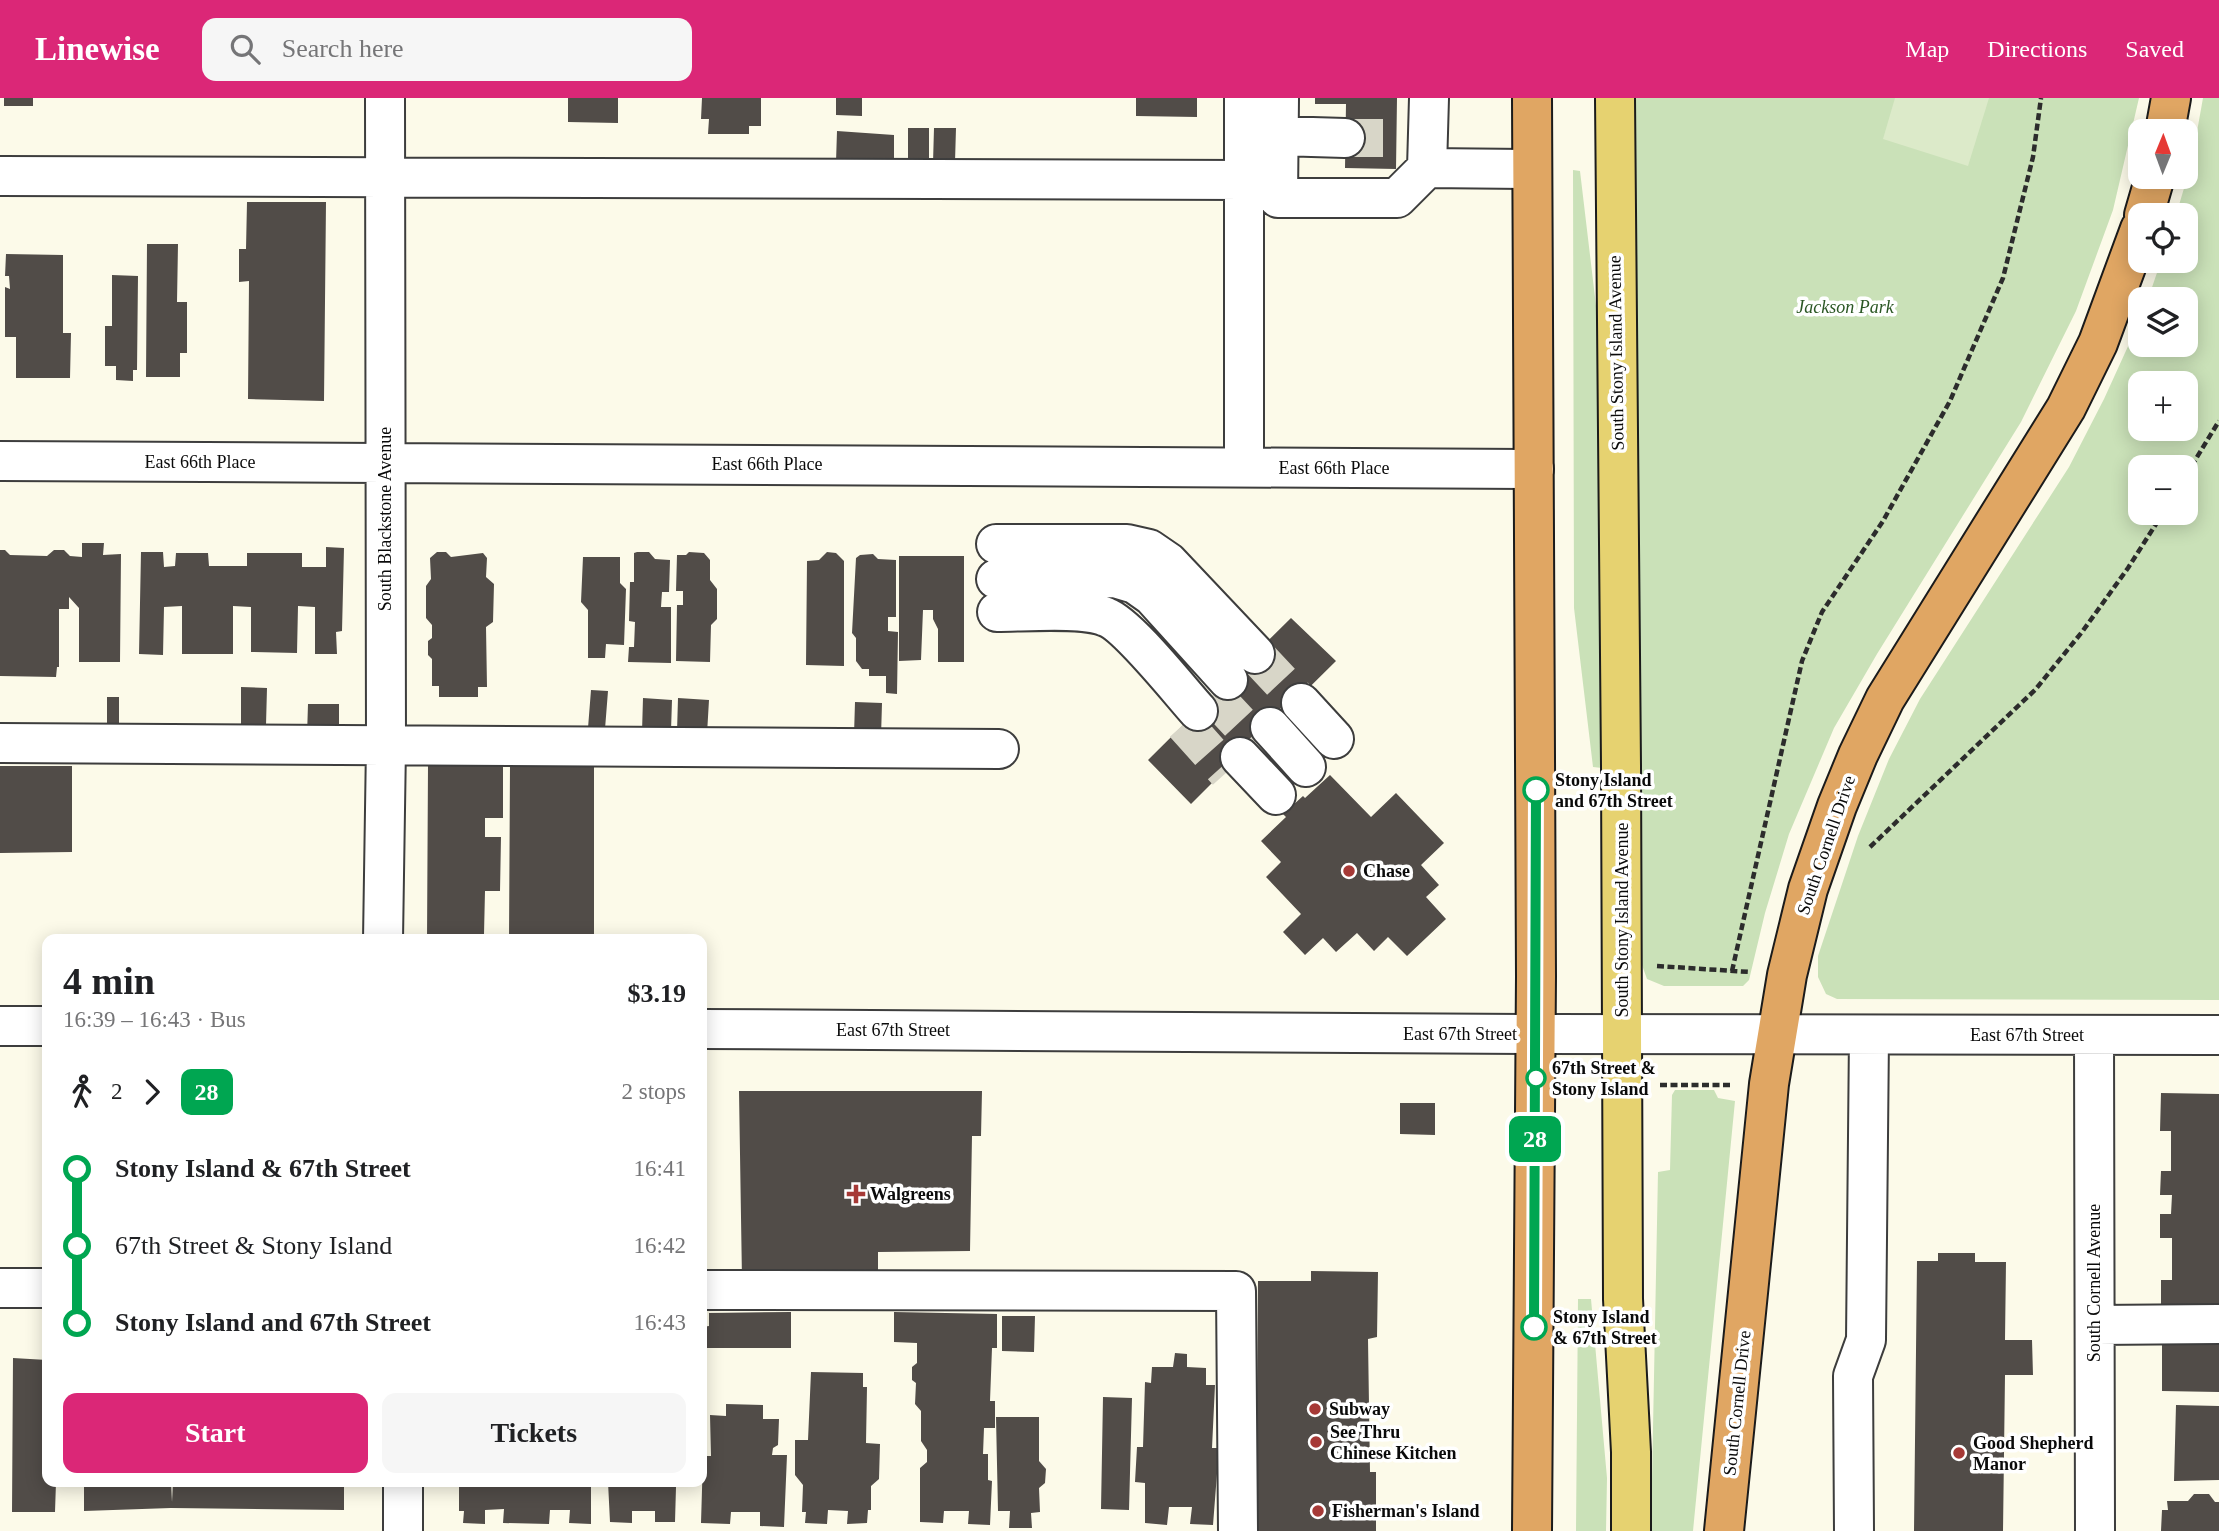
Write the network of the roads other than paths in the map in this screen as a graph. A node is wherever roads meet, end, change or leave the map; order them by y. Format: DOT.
graph roads {
  1 [pos="385,98"];
  2 [pos="1244,98"];
  3 [pos="1279,98"];
  4 [pos="1429,98"];
  5 [pos="1532,98"];
  6 [pos="1615,98"];
  7 [pos="2171,98"];
  8 [pos="2167,119"];
  9 [pos="1279,136"];
  10 [pos="1345,138"];
  11 [pos="1417,148"];
  12 [pos="1532,169"];
  13 [pos="0,176"];
  14 [pos="385,177"];
  15 [pos="1244,180"];
  16 [pos="2128,261"];
  17 [pos="0,461"];
  18 [pos="385,463"];
  19 [pos="1244,467"];
  20 [pos="1534,469"];
  21 [pos="1220,689"];
  22 [pos="0,743"];
  23 [pos="386,746"];
  24 [pos="999,749"];
  25 [pos="1298,774"];
  26 [pos="383,934"];
  27 [pos="0,1026"];
  28 [pos="42,1026"];
  29 [pos="707,1029"];
  30 [pos="1536,1034"];
  31 [pos="1622,1034"];
  32 [pos="1777,1034"];
  33 [pos="1869,1035"];
  34 [pos="2094,1035"];
  35 [pos="2219,1035"];
  36 [pos="0,1288"];
  37 [pos="42,1288"];
  38 [pos="707,1290"];
  39 [pos="2219,1324"];
  40 [pos="2095,1325"];
  41 [pos="403,1487"];
  42 [pos="403,1531"];
  43 [pos="1238,1531"];
  44 [pos="1532,1531"];
  45 [pos="1631,1531"];
  46 [pos="1724,1531"];
  47 [pos="1854,1531"];
  48 [pos="2095,1531"];
  1 -- 14 [label="street, South Blackstone Avenue"];
  2 -- 15 [label="street"];
  3 -- 9 [label="street"];
  4 -- 11 [label="street"];
  5 -- 12 [label="highway"];
  6 -- 31 [label="main road, South Stony Island Avenue"];
  7 -- 8 [label="highway"];
  9 -- 10 [label="street"];
  9 -- 11 [label="street"];
  11 -- 12 [label="street"];
  12 -- 20 [label="highway"];
  13 -- 14 [label="street"];
  14 -- 15 [label="street"];
  14 -- 18 [label="street, South Blackstone Avenue"];
  15 -- 19 [label="street"];
  16 -- 32 [label="highway, South Cornell Drive"];
  17 -- 18 [label="street, East 66th Place"];
  18 -- 19 [label="street, East 66th Place"];
  18 -- 23 [label="street, South Blackstone Avenue"];
  19 -- 20 [label="street, East 66th Place"];
  20 -- 30 [label="highway"];
  21 -- 21 [label="street"];
  22 -- 23 [label="street"];
  23 -- 24 [label="street"];
  23 -- 26 [label="street, South Blackstone Avenue"];
  25 -- 25 [label="street"];
  27 -- 28 [label="street"];
  29 -- 30 [label="street, East 67th Street"];
  30 -- 31 [label="street, East 67th Street"];
  30 -- 44 [label="highway"];
  31 -- 32 [label="street, East 67th Street"];
  31 -- 45 [label="main road, South Stony Island Avenue"];
  32 -- 33 [label="street, East 67th Street"];
  32 -- 46 [label="highway, South Cornell Drive"];
  33 -- 34 [label="street, East 67th Street"];
  33 -- 47 [label="street"];
  34 -- 35 [label="street, East 67th Street"];
  34 -- 40 [label="street, South Cornell Avenue"];
  36 -- 37 [label="street"];
  38 -- 43 [label="street"];
  39 -- 40 [label="street"];
  40 -- 48 [label="street, South Cornell Avenue"];
  41 -- 42 [label="street"];
}
